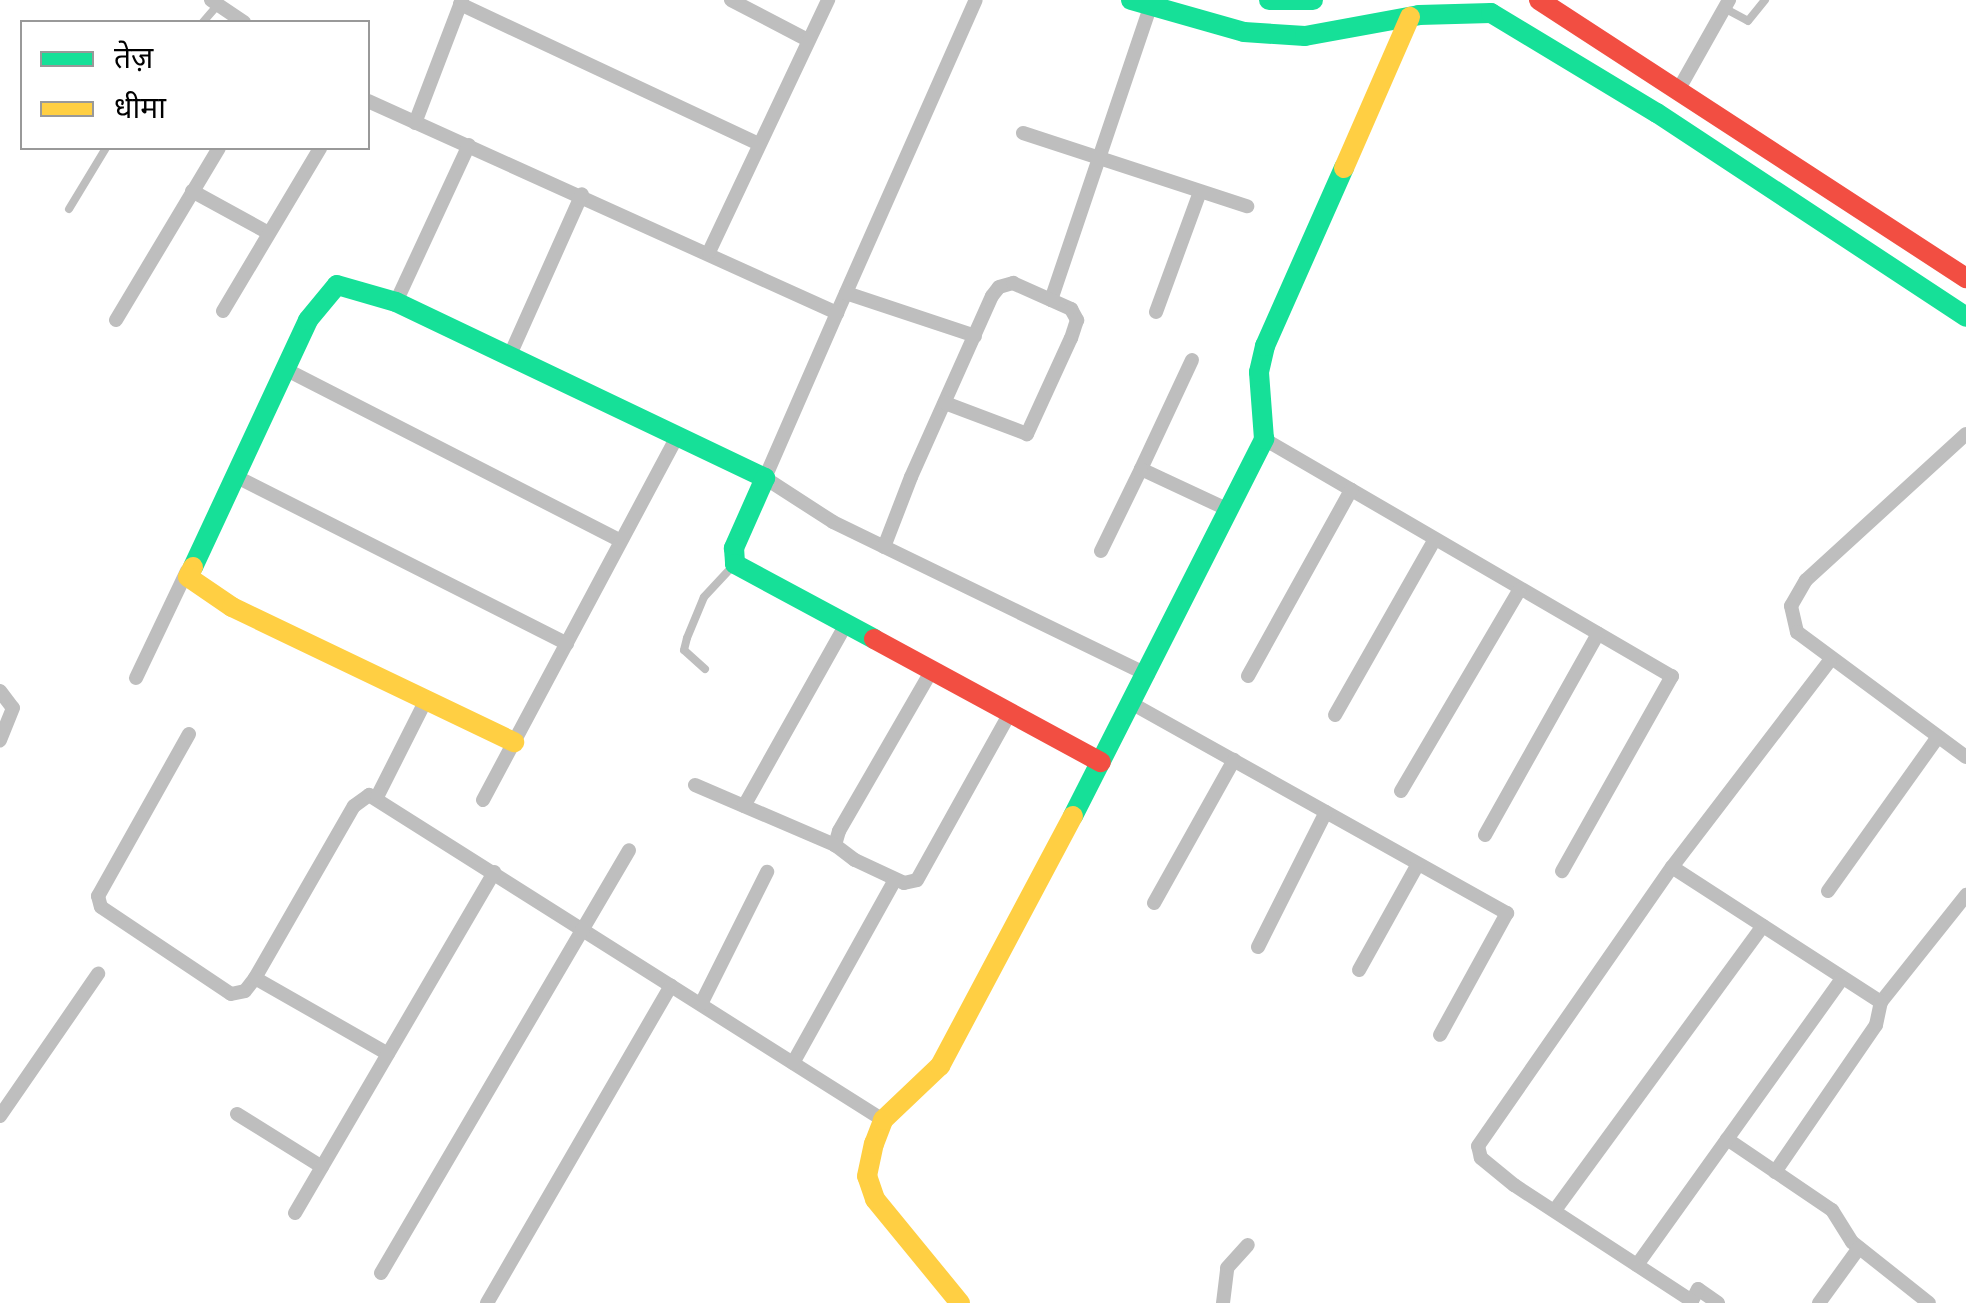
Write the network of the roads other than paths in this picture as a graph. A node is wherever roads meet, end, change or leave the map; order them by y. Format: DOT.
graph roads {
  1 [pos="732,0"];
  2 [pos="828,0"];
  3 [pos="976,0"];
  4 [pos="1268,0"];
  5 [pos="1313,0"];
  6 [pos="1540,0"];
  7 [pos="1765,0"];
  8 [pos="213,2"];
  9 [pos="461,2"];
  10 [pos="1140,4"];
  11 [pos="1726,4"];
  12 [pos="1483,6"];
  13 [pos="1410,17"];
  14 [pos="241,20"];
  15 [pos="808,40"];
  16 [pos="1680,87"];
  17 [pos="370,102"];
  18 [pos="414,123"];
  19 [pos="1022,133"];
  20 [pos="758,144"];
  21 [pos="469,145"];
  22 [pos="105,150"];
  23 [pos="217,150"];
  24 [pos="319,150"];
  25 [pos="1098,156"];
  26 [pos="192,191"];
  27 [pos="1200,192"];
  28 [pos="582,194"];
  29 [pos="1247,206"];
  30 [pos="69,209"];
  31 [pos="267,232"];
  32 [pos="708,252"];
  33 [pos="1966,278"];
  34 [pos="846,293"];
  35 [pos="1051,300"];
  36 [pos="396,302"];
  37 [pos="223,311"];
  38 [pos="837,312"];
  39 [pos="1156,312"];
  40 [pos="1966,317"];
  41 [pos="116,320"];
  42 [pos="975,336"];
  43 [pos="510,355"];
  44 [pos="1192,360"];
  45 [pos="285,369"];
  46 [pos="945,403"];
  47 [pos="1966,434"];
  48 [pos="676,438"];
  49 [pos="1264,439"];
  50 [pos="1141,469"];
  51 [pos="234,476"];
  52 [pos="765,478"];
  53 [pos="1350,490"];
  54 [pos="1230,510"];
  55 [pos="1435,539"];
  56 [pos="621,541"];
  57 [pos="884,546"];
  58 [pos="1101,550"];
  59 [pos="735,564"];
  60 [pos="187,571"];
  61 [pos="1520,589"];
  62 [pos="846,624"];
  63 [pos="1598,634"];
  64 [pos="566,644"];
  65 [pos="1830,660"];
  66 [pos="706,670"];
  67 [pos="932,670"];
  68 [pos="1148,675"];
  69 [pos="1248,676"];
  70 [pos="136,678"];
  71 [pos="0,691"];
  72 [pos="426,700"];
  73 [pos="1132,703"];
  74 [pos="1010,713"];
  75 [pos="1335,715"];
  76 [pos="189,734"];
  77 [pos="1938,737"];
  78 [pos="0,740"];
  79 [pos="514,742"];
  80 [pos="1966,757"];
  81 [pos="1234,760"];
  82 [pos="1101,762"];
  83 [pos="695,785"];
  84 [pos="1401,791"];
  85 [pos="376,796"];
  86 [pos="484,800"];
  87 [pos="744,806"];
  88 [pos="1326,812"];
  89 [pos="1485,835"];
  90 [pos="836,845"];
  91 [pos="629,850"];
  92 [pos="1418,864"];
  93 [pos="1672,868"];
  94 [pos="1562,871"];
  95 [pos="494,872"];
  96 [pos="767,872"];
  97 [pos="895,880"];
  98 [pos="1828,891"];
  99 [pos="1966,895"];
  100 [pos="1154,903"];
  101 [pos="1763,926"];
  102 [pos="582,927"];
  103 [pos="1258,946"];
  104 [pos="1359,970"];
  105 [pos="98,974"];
  106 [pos="255,978"];
  107 [pos="1841,980"];
  108 [pos="671,985"];
  109 [pos="1881,1002"];
  110 [pos="701,1004"];
  111 [pos="1440,1034"];
  112 [pos="388,1054"];
  113 [pos="794,1063"];
  114 [pos="238,1114"];
  115 [pos="0,1116"];
  116 [pos="883,1120"];
  117 [pos="1727,1139"];
  118 [pos="322,1168"];
  119 [pos="1775,1172"];
  120 [pos="1555,1210"];
  121 [pos="295,1213"];
  122 [pos="1248,1244"];
  123 [pos="1858,1248"];
  124 [pos="1637,1265"];
  125 [pos="381,1273"];
  126 [pos="488,1303"];
  127 [pos="960,1303"];
  128 [pos="1223,1303"];
  129 [pos="1718,1303"];
  130 [pos="1819,1303"];
  131 [pos="1930,1303"];
  1 -- 15 [label="street"];
  2 -- 15 [label="street"];
  3 -- 34 [label="street"];
  4 -- 5 [label="street"];
  6 -- 16 [label="street"];
  7 -- 11 [label="lane"];
  8 -- 14 [label="street"];
  9 -- 18 [label="street"];
  9 -- 20 [label="street"];
  10 -- 13 [label="street"];
  10 -- 25 [label="street"];
  11 -- 16 [label="street"];
  12 -- 13 [label="street"];
  12 -- 40 [label="street"];
  13 -- 49 [label="street"];
  15 -- 20 [label="street"];
  16 -- 33 [label="street"];
  17 -- 18 [label="street"];
  18 -- 21 [label="street"];
  19 -- 25 [label="street"];
  20 -- 32 [label="street"];
  21 -- 28 [label="street"];
  21 -- 36 [label="street"];
  22 -- 30 [label="lane"];
  23 -- 26 [label="street"];
  24 -- 31 [label="street"];
  25 -- 27 [label="street"];
  25 -- 35 [label="street"];
  26 -- 31 [label="street"];
  26 -- 41 [label="street"];
  27 -- 29 [label="street"];
  27 -- 39 [label="street"];
  28 -- 32 [label="street"];
  28 -- 43 [label="street"];
  31 -- 37 [label="street"];
  32 -- 38 [label="street"];
  34 -- 38 [label="street"];
  34 -- 42 [label="street"];
  35 -- 42 [label="street"];
  35 -- 46 [label="street"];
  36 -- 43 [label="street"];
  36 -- 45 [label="street"];
  38 -- 52 [label="street"];
  42 -- 46 [label="street"];
  43 -- 48 [label="street"];
  44 -- 50 [label="street"];
  45 -- 51 [label="street"];
  45 -- 56 [label="street"];
  46 -- 57 [label="street"];
  47 -- 65 [label="street"];
  48 -- 52 [label="street"];
  48 -- 56 [label="street"];
  49 -- 53 [label="street"];
  49 -- 54 [label="street"];
  50 -- 54 [label="street"];
  50 -- 58 [label="street"];
  51 -- 60 [label="street"];
  51 -- 64 [label="street"];
  52 -- 57 [label="street"];
  52 -- 59 [label="street"];
  53 -- 55 [label="street"];
  53 -- 69 [label="street"];
  54 -- 68 [label="street"];
  55 -- 61 [label="street"];
  55 -- 75 [label="street"];
  56 -- 64 [label="street"];
  57 -- 68 [label="street"];
  59 -- 62 [label="street"];
  59 -- 66 [label="lane"];
  60 -- 70 [label="street"];
  60 -- 72 [label="street"];
  61 -- 63 [label="street"];
  61 -- 84 [label="street"];
  62 -- 67 [label="street"];
  62 -- 87 [label="street"];
  63 -- 89 [label="street"];
  63 -- 94 [label="street"];
  64 -- 79 [label="street"];
  65 -- 77 [label="street"];
  65 -- 93 [label="street"];
  67 -- 74 [label="street"];
  67 -- 90 [label="street"];
  68 -- 73 [label="street"];
  71 -- 78 [label="street"];
  72 -- 79 [label="street"];
  72 -- 85 [label="street"];
  73 -- 81 [label="street"];
  73 -- 82 [label="street"];
  74 -- 82 [label="street"];
  74 -- 97 [label="street"];
  76 -- 106 [label="street"];
  77 -- 80 [label="street"];
  77 -- 98 [label="street"];
  79 -- 86 [label="street"];
  81 -- 88 [label="street"];
  81 -- 100 [label="street"];
  82 -- 116 [label="street"];
  83 -- 87 [label="street"];
  85 -- 95 [label="street"];
  85 -- 106 [label="street"];
  87 -- 90 [label="street"];
  88 -- 92 [label="street"];
  88 -- 103 [label="street"];
  90 -- 97 [label="street"];
  91 -- 102 [label="street"];
  92 -- 104 [label="street"];
  92 -- 111 [label="street"];
  93 -- 101 [label="street"];
  93 -- 120 [label="street"];
  95 -- 102 [label="street"];
  95 -- 112 [label="street"];
  96 -- 110 [label="street"];
  97 -- 113 [label="street"];
  99 -- 109 [label="street"];
  101 -- 107 [label="street"];
  101 -- 120 [label="street"];
  102 -- 108 [label="street"];
  102 -- 125 [label="street"];
  105 -- 115 [label="street"];
  106 -- 112 [label="street"];
  107 -- 109 [label="street"];
  107 -- 117 [label="street"];
  108 -- 110 [label="street"];
  108 -- 126 [label="street"];
  109 -- 119 [label="street"];
  110 -- 113 [label="street"];
  112 -- 118 [label="street"];
  113 -- 116 [label="street"];
  114 -- 118 [label="street"];
  116 -- 127 [label="street"];
  117 -- 119 [label="street"];
  117 -- 124 [label="street"];
  118 -- 121 [label="street"];
  119 -- 123 [label="street"];
  120 -- 124 [label="street"];
  122 -- 128 [label="street"];
  123 -- 130 [label="street"];
  123 -- 131 [label="street"];
  124 -- 129 [label="street"];
}
